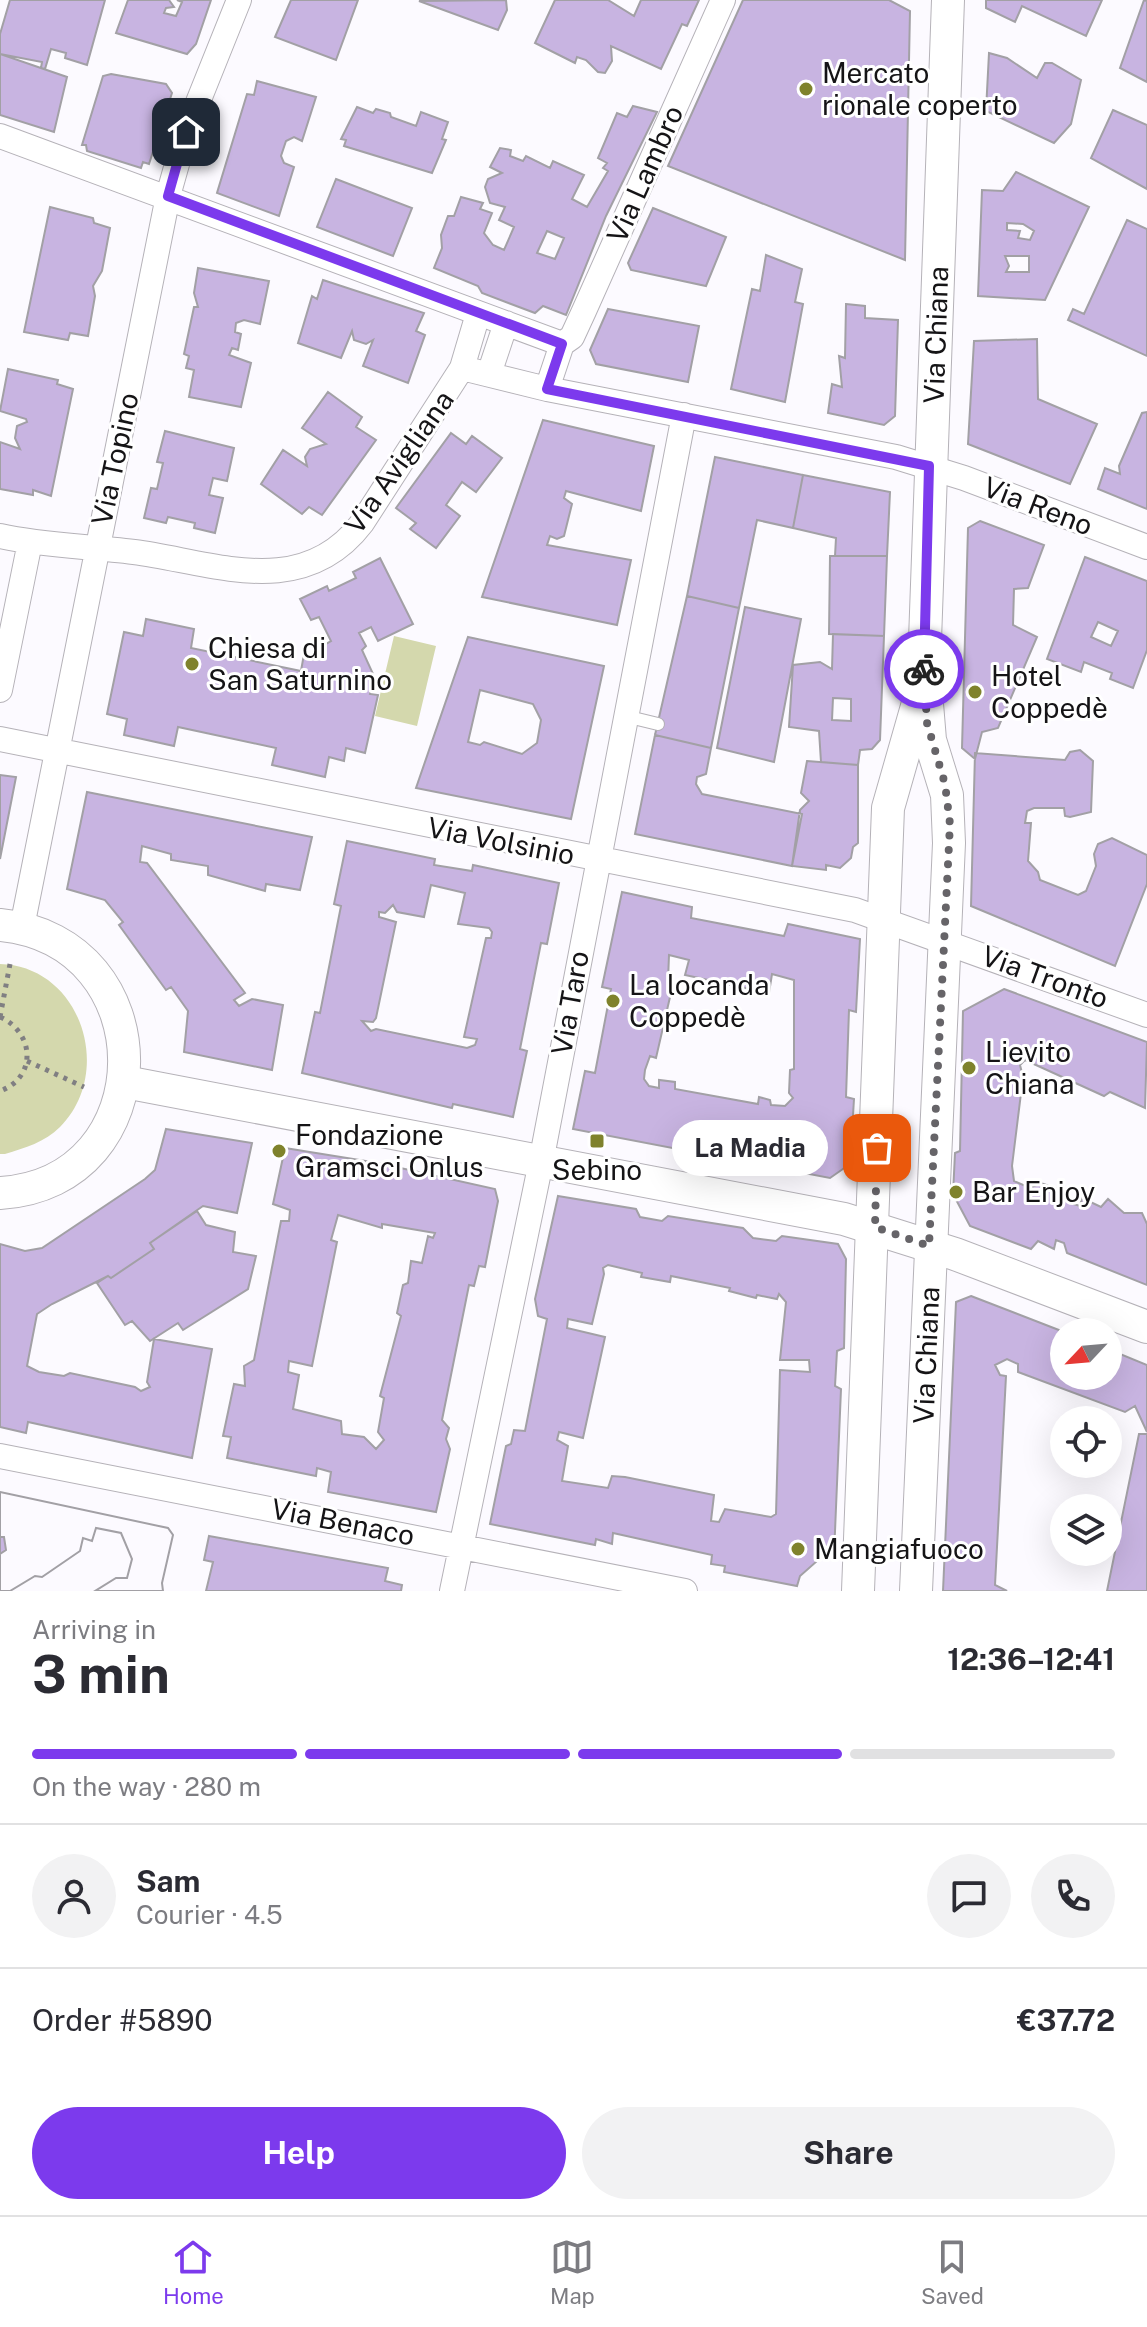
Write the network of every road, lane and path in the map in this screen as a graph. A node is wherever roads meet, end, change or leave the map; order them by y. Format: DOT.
graph roads {
  1 [pos="239,0"];
  2 [pos="723,0"];
  3 [pos="948,0"];
  4 [pos="0,136"];
  5 [pos="168,196"];
  6 [pos="478,314"];
  7 [pos="506,323"];
  8 [pos="562,344"];
  9 [pos="462,368"];
  10 [pos="489,374"];
  11 [pos="547,389"];
  12 [pos="684,415"];
  13 [pos="929,466"];
  14 [pos="0,536"];
  15 [pos="30,542"];
  16 [pos="1147,547"];
  17 [pos="96,549"];
  18 [pos="924,668"];
  19 [pos="0,690"];
  20 [pos="625,716"];
  21 [pos="658,724"];
  22 [pos="0,739"];
  23 [pos="56,752"];
  24 [pos="945,784"];
  25 [pos="892,787"];
  26 [pos="596,859"];
  27 [pos="885,920"];
  28 [pos="11,926"];
  29 [pos="944,940"];
  30 [pos="10,964"];
  31 [pos="1147,1015"];
  32 [pos="0,1017"];
  33 [pos="27,1061"];
  34 [pos="125,1082"];
  35 [pos="84,1087"];
  36 [pos="0,1091"];
  37 [pos="541,1162"];
  38 [pos="0,1193"];
  39 [pos="875,1227"];
  40 [pos="929,1246"];
  41 [pos="1147,1327"];
  42 [pos="0,1456"];
  43 [pos="461,1545"];
  44 [pos="452,1591"];
  45 [pos="685,1591"];
  46 [pos="858,1591"];
  47 [pos="916,1591"];
  1 -- 5 [label="street, Via Topino"];
  2 -- 8 [label="street, Via Lambro"];
  3 -- 13 [label="street, Via Chiana"];
  4 -- 5 [label="street"];
  5 -- 6 [label="street"];
  5 -- 17 [label="street, Via Topino"];
  6 -- 7 [label="street"];
  6 -- 9 [label="street, Via Avigliana"];
  7 -- 8 [label="street"];
  7 -- 10 [label="street"];
  8 -- 11 [label="street, Via Lambro"];
  9 -- 10 [label="street, Via Reno"];
  9 -- 17 [label="street, Via Avigliana"];
  10 -- 11 [label="street, Via Reno"];
  11 -- 12 [label="street, Via Reno"];
  12 -- 13 [label="street, Via Reno"];
  12 -- 20 [label="street, Via Taro"];
  13 -- 16 [label="street, Via Reno"];
  13 -- 18 [label="street, Via Chiana"];
  14 -- 15 [label="street, Via Avigliana"];
  15 -- 17 [label="street, Via Avigliana"];
  15 -- 19 [label="street"];
  17 -- 23 [label="street, Via Topino"];
  18 -- 24 [label="street, Via Chiana"];
  18 -- 25 [label="street, Via Chiana"];
  20 -- 21 [label="lane"];
  20 -- 26 [label="street, Via Taro"];
  22 -- 23 [label="street, Via Volsinio"];
  23 -- 26 [label="street, Via Volsinio"];
  23 -- 28 [label="street, Via Topino"];
  24 -- 25 [label="street"];
  24 -- 29 [label="street, Via Chiana"];
  25 -- 27 [label="street, Via Chiana"];
  26 -- 27 [label="street, Via Volsinio"];
  26 -- 37 [label="street, Via Taro"];
  27 -- 29 [label="street, Via Volsinio"];
  27 -- 39 [label="street, Via Chiana"];
  28 -- 34 [label="street"];
  29 -- 31 [label="street, Via Tronto"];
  29 -- 40 [label="street, Via Chiana"];
  30 -- 32 [label="path"];
  32 -- 33 [label="path"];
  33 -- 35 [label="path"];
  33 -- 36 [label="path"];
  34 -- 37 [label="street"];
  34 -- 38 [label="street"];
  37 -- 39 [label="street"];
  37 -- 43 [label="street, Via Taro"];
  39 -- 40 [label="street"];
  39 -- 46 [label="street, Via Chiana"];
  40 -- 41 [label="street"];
  40 -- 47 [label="street, Via Chiana"];
  42 -- 43 [label="street, Via Benaco"];
  43 -- 44 [label="street, Via Taro"];
  43 -- 45 [label="street, Via Benaco"];
}
